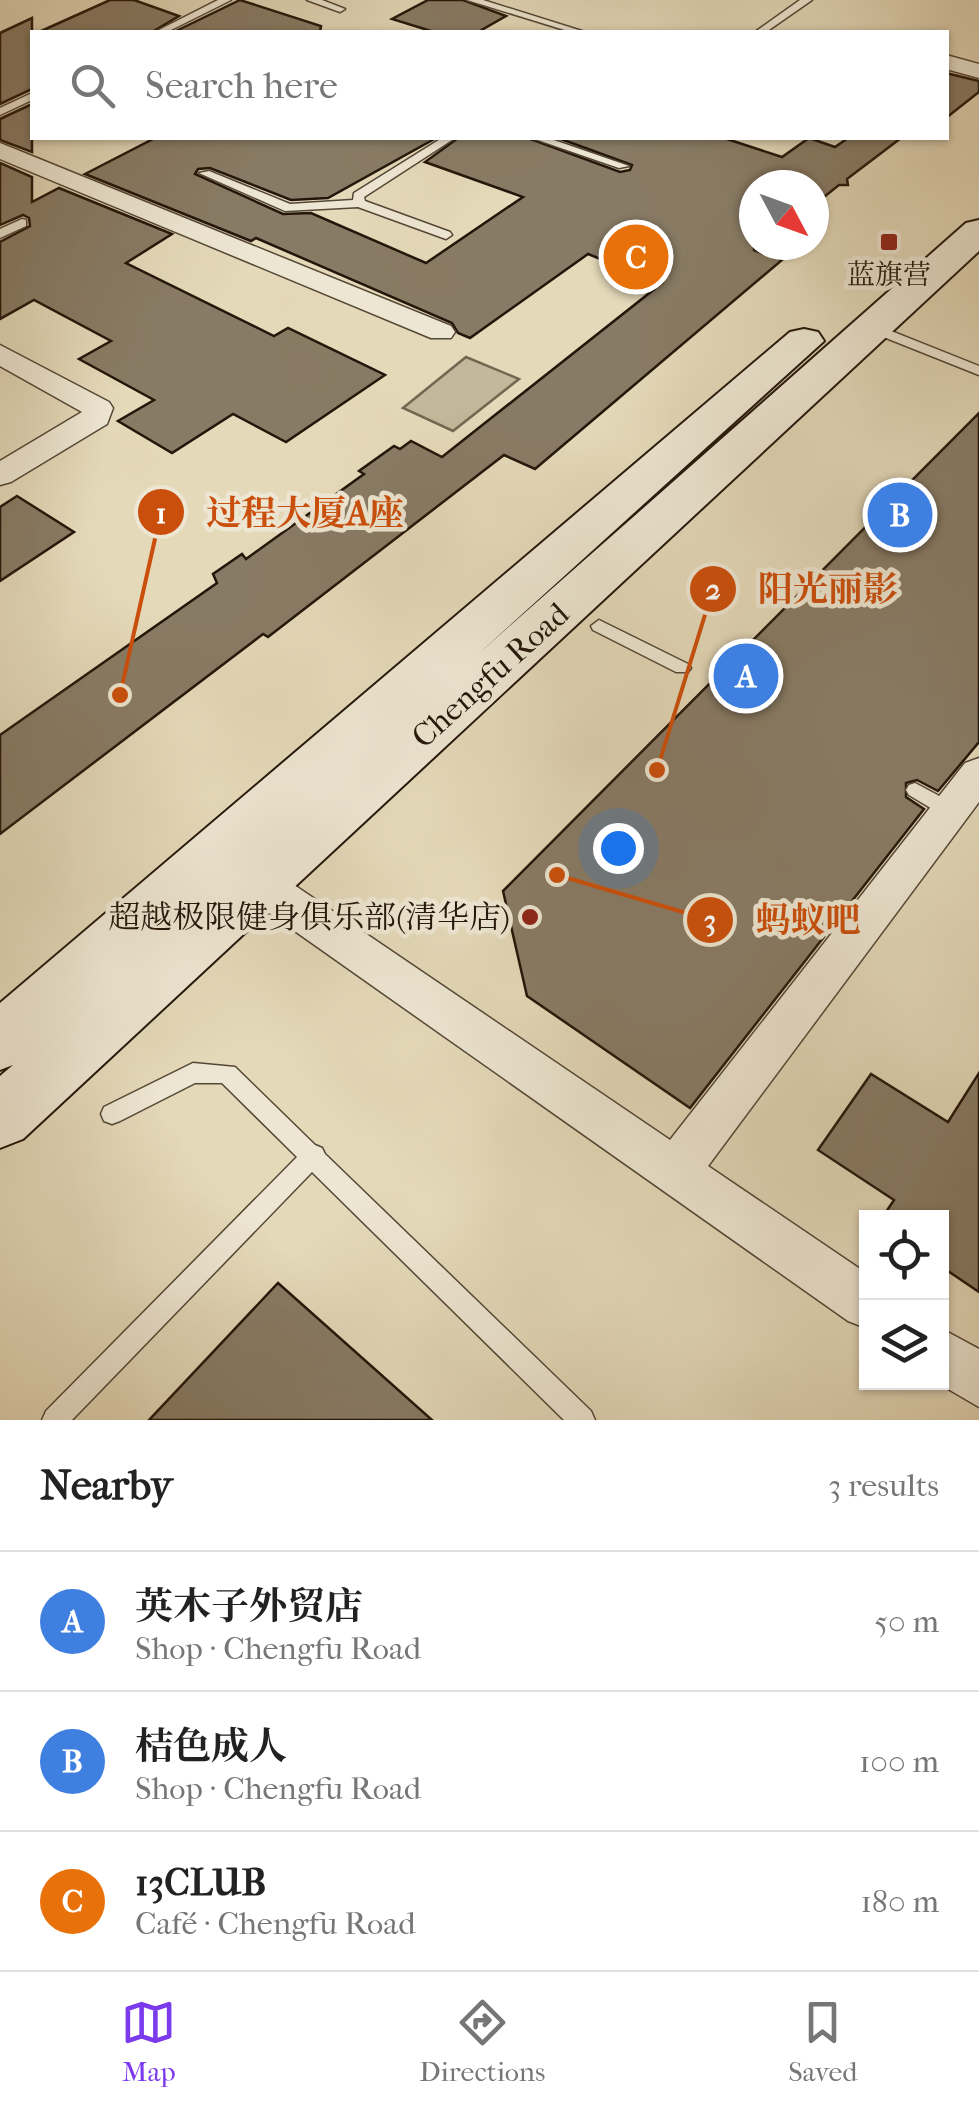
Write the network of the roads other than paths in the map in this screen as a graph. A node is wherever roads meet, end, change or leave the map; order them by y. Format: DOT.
graph roads {
  1 [pos="226,0"];
  2 [pos="312,0"];
  3 [pos="472,0"];
  4 [pos="807,0"];
  5 [pos="340,9"];
  6 [pos="164,30"];
  7 [pos="573,30"];
  8 [pos="763,30"];
  9 [pos="949,63"];
  10 [pos="979,72"];
  11 [pos="30,97"];
  12 [pos="0,112"];
  13 [pos="447,140"];
  14 [pos="544,140"];
  15 [pos="0,150"];
  16 [pos="623,166"];
  17 [pos="205,172"];
  18 [pos="979,190"];
  19 [pos="359,204"];
  20 [pos="22,223"];
  21 [pos="979,230"];
  22 [pos="0,234"];
  23 [pos="446,235"];
  24 [pos="872,328"];
  25 [pos="441,332"];
  26 [pos="0,354"];
  27 [pos="979,370"];
  28 [pos="0,475"];
  29 [pos="599,626"];
  30 [pos="682,668"];
  31 [pos="979,774"];
  32 [pos="260,884"];
  33 [pos="0,1042"];
  34 [pos="112,1114"];
  35 [pos="0,1118"];
  36 [pos="314,1155"];
  37 [pos="676,1170"];
  38 [pos="862,1300"];
  39 [pos="949,1360"];
  40 [pos="979,1381"];
  41 [pos="55,1420"];
  42 [pos="582,1420"];
  1 -- 6 [label="lane"];
  2 -- 5 [label="lane"];
  3 -- 7 [label="lane"];
  4 -- 8 [label="lane"];
  9 -- 10 [label="street"];
  11 -- 12 [label="lane"];
  13 -- 19 [label="lane"];
  14 -- 16 [label="lane"];
  15 -- 25 [label="street"];
  17 -- 19 [label="lane"];
  18 -- 33 [label="main road, Chengfu Road"];
  19 -- 23 [label="lane"];
  20 -- 22 [label="lane"];
  21 -- 24 [label="main road, Chengfu Road"];
  24 -- 27 [label="lane"];
  24 -- 32 [label="main road, Chengfu Road"];
  26 -- 28 [label="street"];
  29 -- 30 [label="lane"];
  31 -- 37 [label="street"];
  32 -- 35 [label="main road, Chengfu Road"];
  32 -- 37 [label="street"];
  34 -- 36 [label="lane"];
  36 -- 41 [label="lane"];
  36 -- 42 [label="lane"];
  37 -- 38 [label="street"];
  39 -- 40 [label="street"];
}
